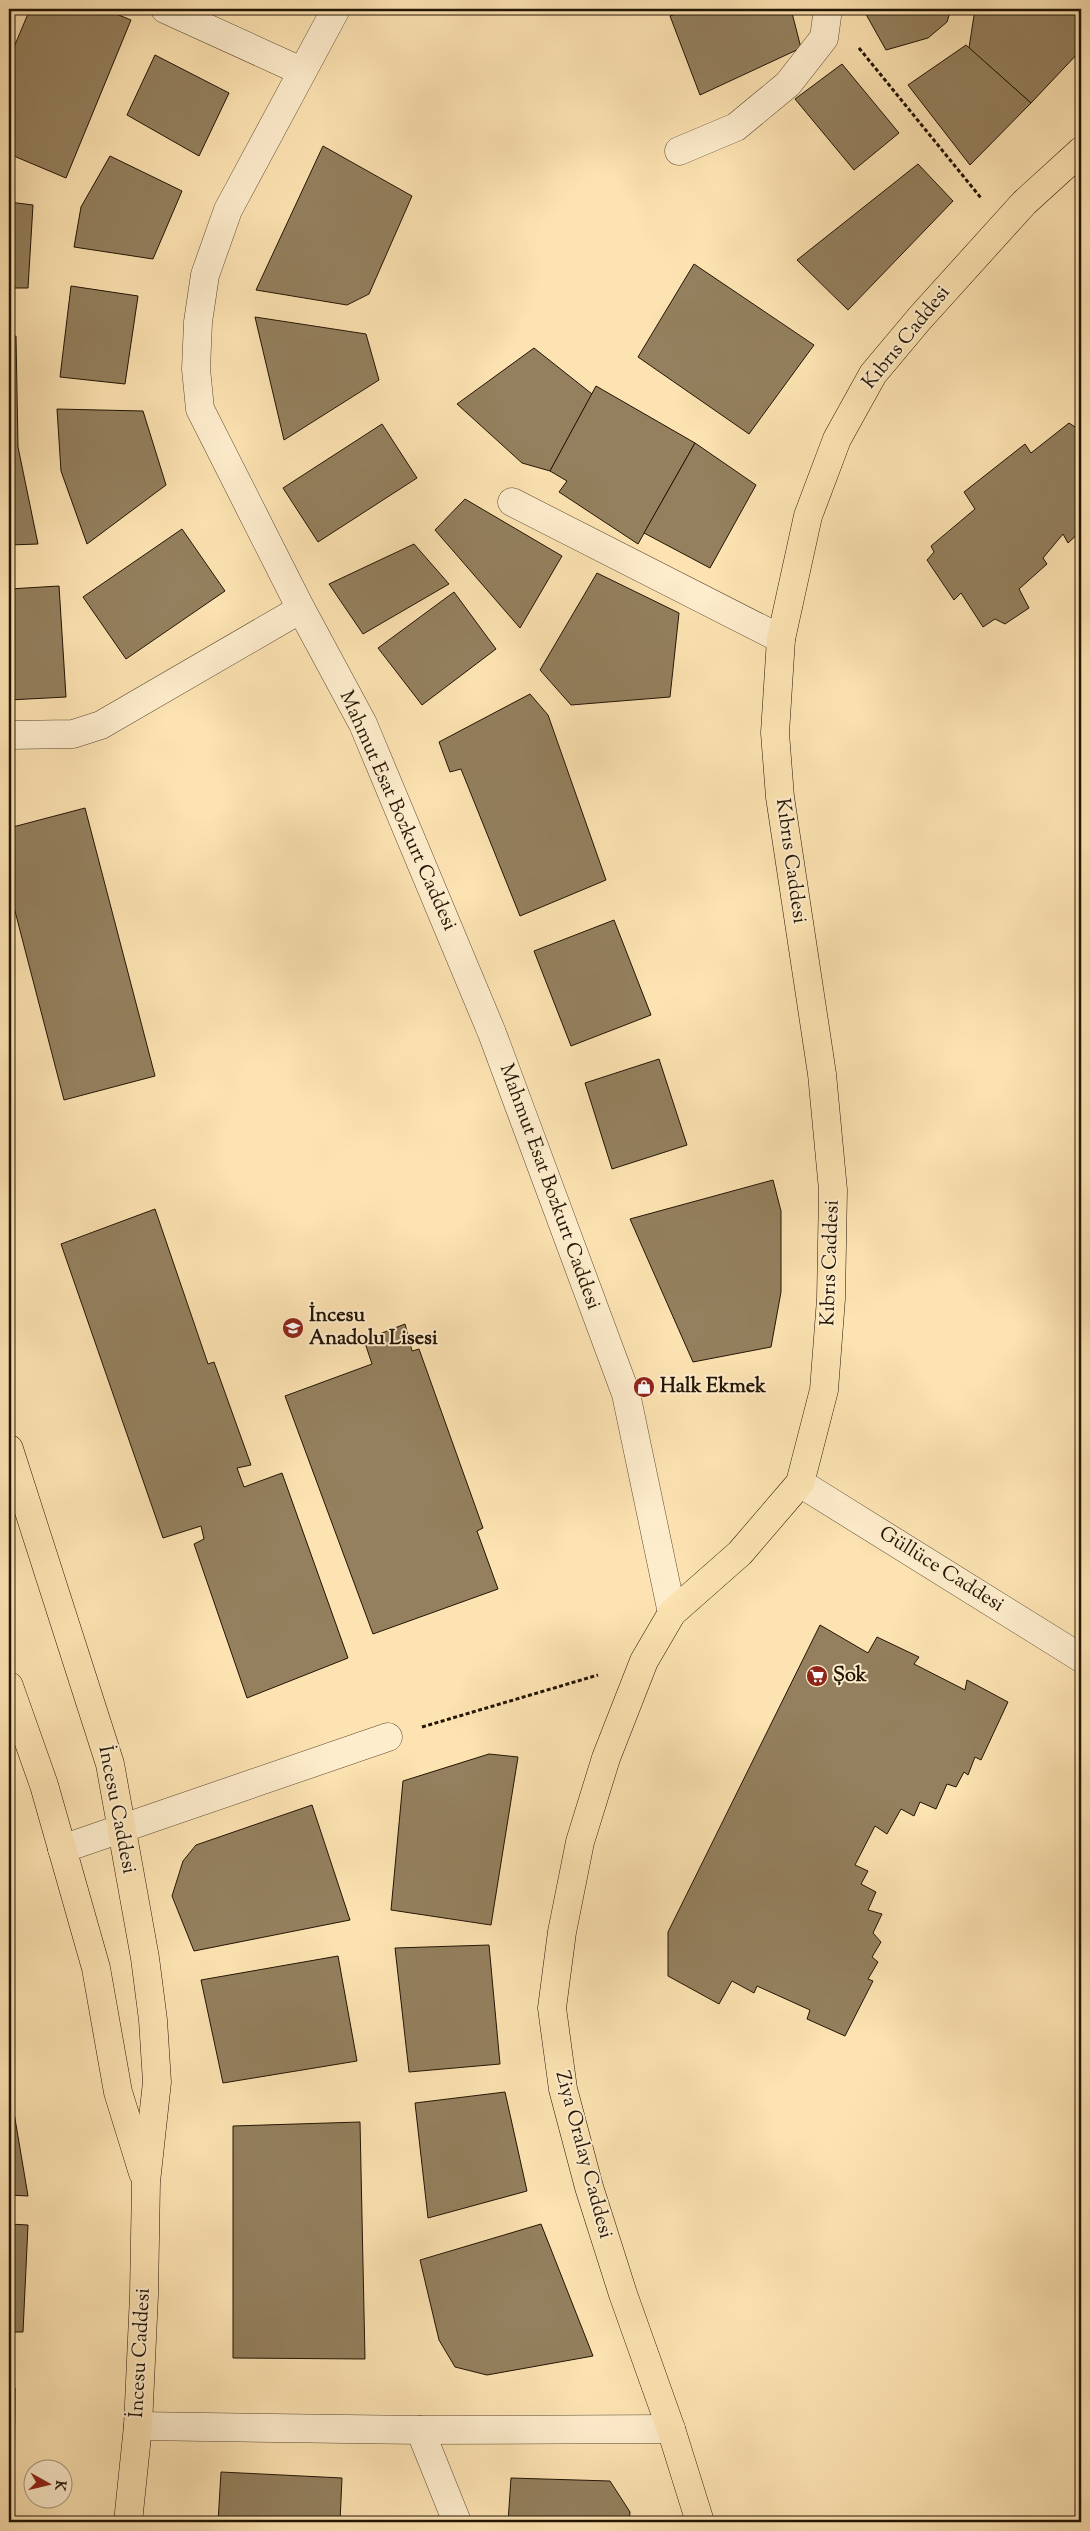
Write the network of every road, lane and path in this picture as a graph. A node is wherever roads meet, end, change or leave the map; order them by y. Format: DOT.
graph roads {
  1 [pos="165,9"];
  2 [pos="336,9"];
  3 [pos="828,10"];
  4 [pos="301,72"];
  5 [pos="679,151"];
  6 [pos="1081,151"];
  7 [pos="1003,226"];
  8 [pos="512,502"];
  9 [pos="301,609"];
  10 [pos="781,639"];
  11 [pos="9,735"];
  12 [pos="9,1449"];
  13 [pos="800,1482"];
  14 [pos="672,1613"];
  15 [pos="1081,1658"];
  16 [pos="644,1661"];
  17 [pos="9,1686"];
  18 [pos="388,1737"];
  19 [pos="121,1828"];
  20 [pos="62,1849"];
  21 [pos="146,2182"];
  22 [pos="138,2426"];
  23 [pos="671,2429"];
  24 [pos="420,2430"];
  25 [pos="128,2522"];
  26 [pos="458,2522"];
  27 [pos="700,2522"];
  1 -- 4 [label="street"];
  2 -- 4 [label="street, Mahmut Esat Bozkurt Caddesi"];
  3 -- 5 [label="street"];
  3 -- 7 [label="path"];
  4 -- 9 [label="street, Mahmut Esat Bozkurt Caddesi"];
  6 -- 7 [label="main road, Kıbrıs Caddesi"];
  7 -- 10 [label="main road, Kıbrıs Caddesi"];
  8 -- 10 [label="street"];
  9 -- 11 [label="street"];
  9 -- 14 [label="street, Mahmut Esat Bozkurt Caddesi"];
  10 -- 13 [label="main road, Kıbrıs Caddesi"];
  12 -- 19 [label="main road, İncesu Caddesi"];
  13 -- 14 [label="main road, Kıbrıs Caddesi"];
  13 -- 15 [label="street, Güllüce Caddesi"];
  14 -- 16 [label="main road, Ziya Oralay Caddesi"];
  16 -- 18 [label="path"];
  16 -- 23 [label="main road, Ziya Oralay Caddesi"];
  17 -- 20 [label="main road, İncesu Caddesi"];
  18 -- 19 [label="street"];
  19 -- 20 [label="street"];
  19 -- 21 [label="main road, İncesu Caddesi"];
  20 -- 21 [label="main road, İncesu Caddesi"];
  21 -- 22 [label="main road, İncesu Caddesi"];
  22 -- 24 [label="street"];
  22 -- 25 [label="main road, İncesu Caddesi"];
  23 -- 24 [label="street"];
  23 -- 27 [label="main road, Ziya Oralay Caddesi"];
  24 -- 26 [label="street"];
}
